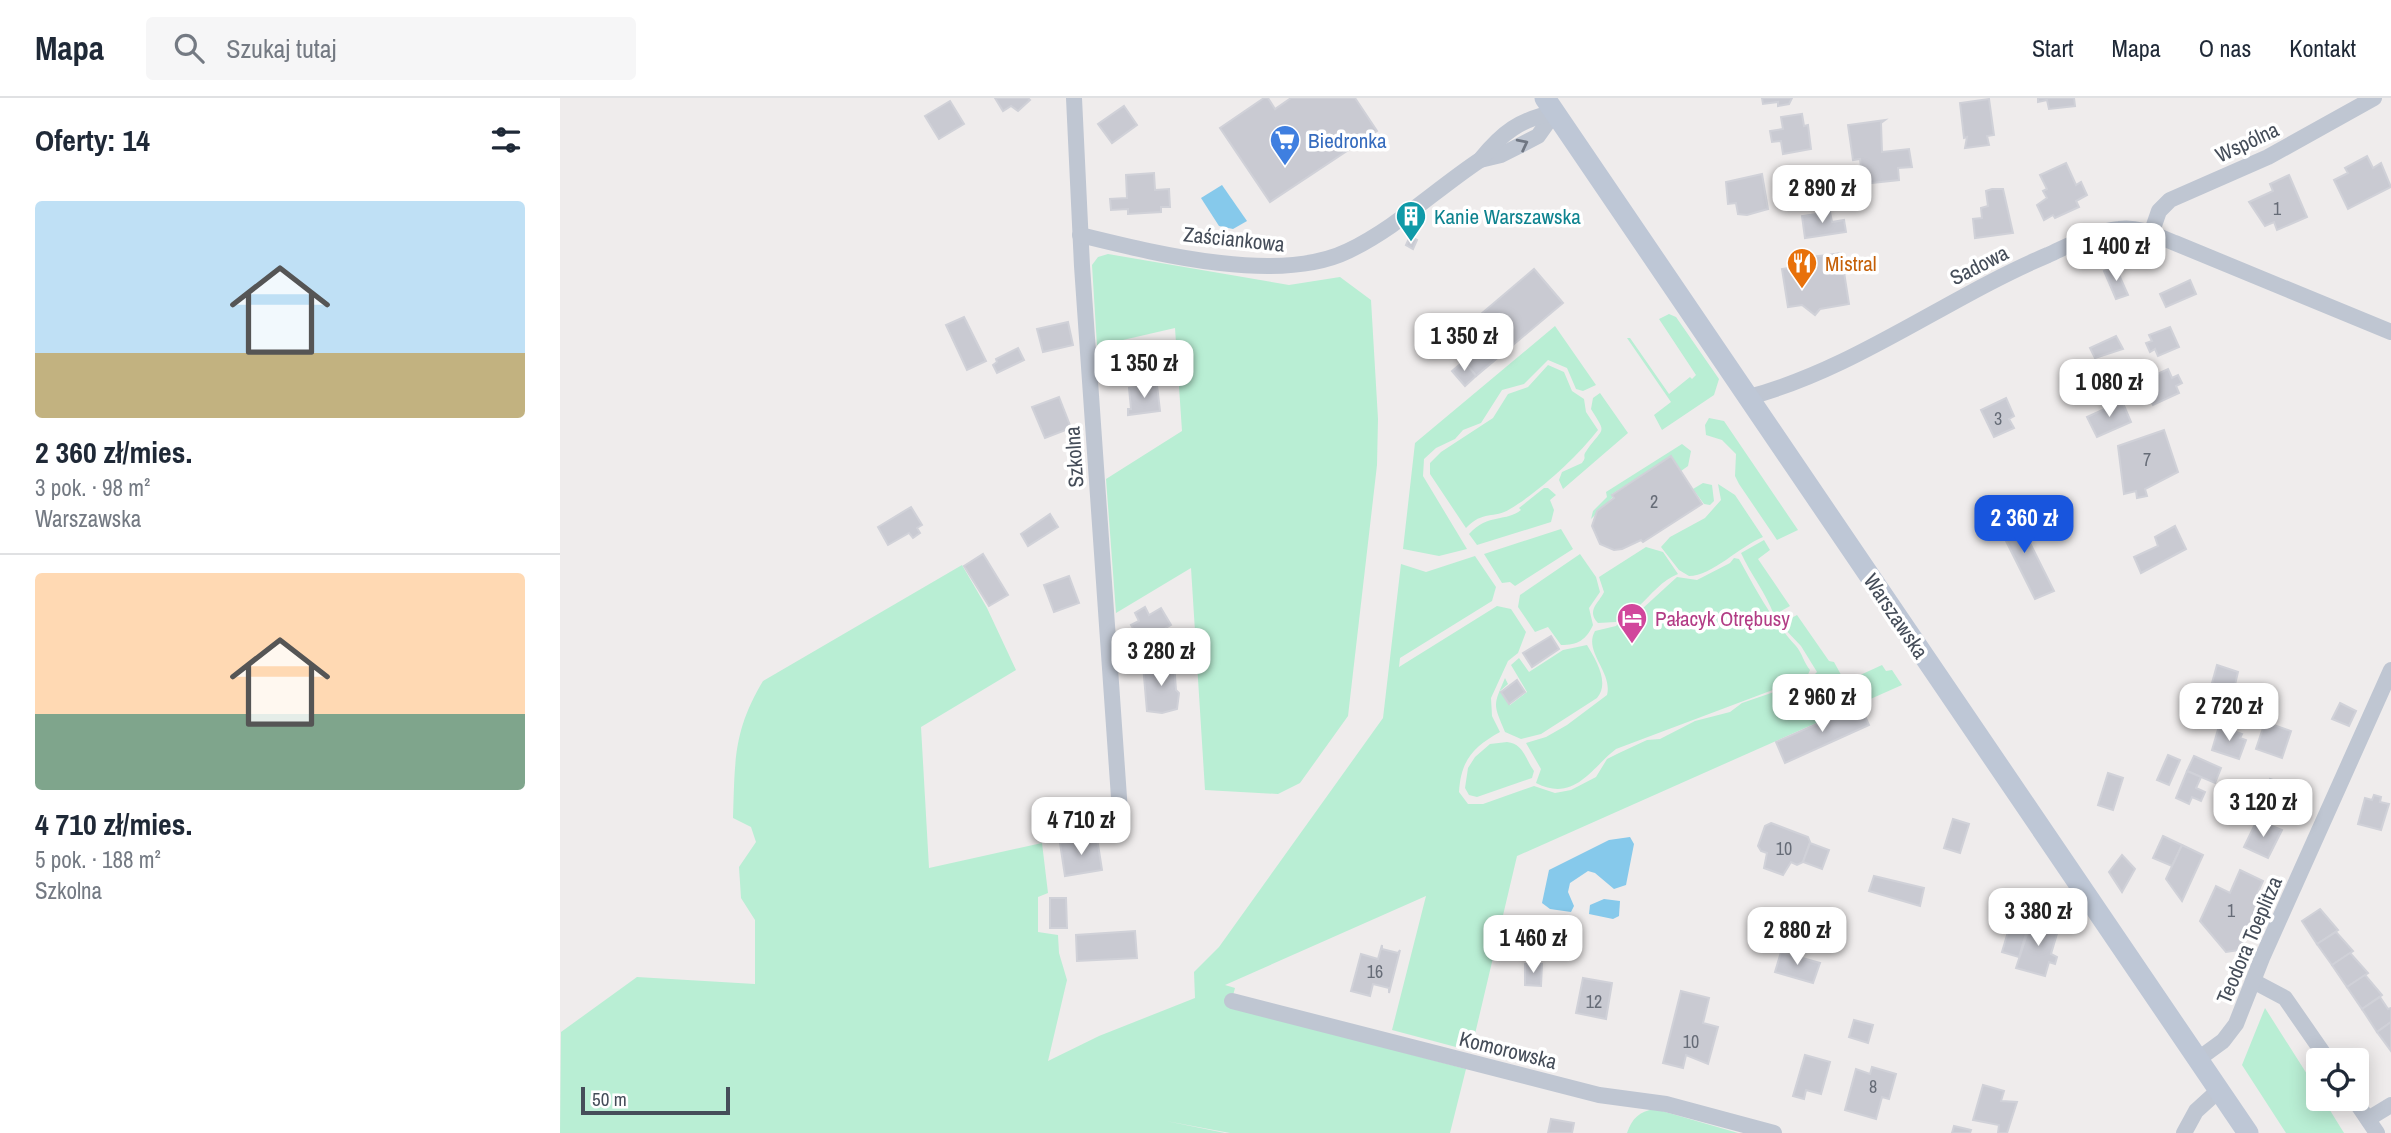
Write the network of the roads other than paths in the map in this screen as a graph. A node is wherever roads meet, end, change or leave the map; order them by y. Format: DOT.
graph roads {
  1 [pos="1074,98"];
  2 [pos="2374,98"];
  3 [pos="1550,105"];
  4 [pos="2151,234"];
  5 [pos="1080,235"];
  6 [pos="2391,332"];
  7 [pos="1749,397"];
  8 [pos="2391,670"];
  9 [pos="1120,812"];
  10 [pos="2253,981"];
  11 [pos="1232,1001"];
  12 [pos="2320,1048"];
  13 [pos="2197,1060"];
  14 [pos="2218,1091"];
  15 [pos="2391,1105"];
  16 [pos="2362,1111"];
  17 [pos="2373,1126"];
  18 [pos="1774,1133"];
  19 [pos="2184,1133"];
  20 [pos="2248,1133"];
  1 -- 5 [label="street, Szkolna"];
  2 -- 4 [label="street, Wspólna"];
  3 -- 5 [label="street, Zaściankowa"];
  3 -- 7 [label="main road, Warszawska"];
  4 -- 6 [label="street, Sadowa"];
  4 -- 7 [label="street, Sadowa"];
  5 -- 9 [label="street, Szkolna"];
  7 -- 13 [label="main road, Warszawska"];
  8 -- 10 [label="street, Teodora Toeplitza"];
  10 -- 12 [label="street"];
  10 -- 13 [label="street, Teodora Toeplitza"];
  11 -- 18 [label="street, Komorowska"];
  13 -- 14 [label="main road, Warszawska"];
  14 -- 19 [label="street"];
  14 -- 20 [label="main road, Warszawska"];
  15 -- 17 [label="street"];
  16 -- 17 [label="street"];
}
